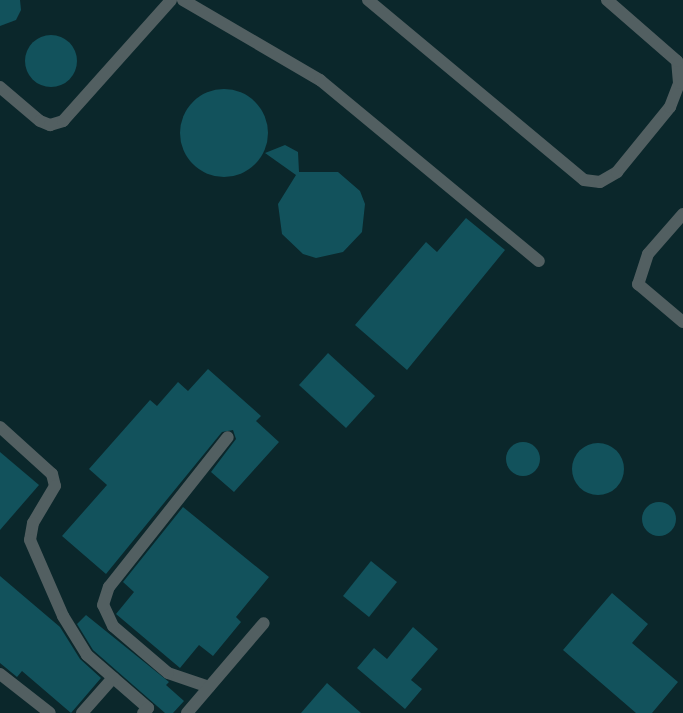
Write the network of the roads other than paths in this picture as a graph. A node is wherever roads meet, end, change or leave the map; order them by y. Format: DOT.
graph roads {
  1 [pos="171,0"];
  2 [pos="183,0"];
  3 [pos="368,0"];
  4 [pos="607,0"];
  5 [pos="0,87"];
  6 [pos="683,214"];
  7 [pos="539,261"];
  8 [pos="683,322"];
  9 [pos="0,427"];
  10 [pos="228,437"];
  11 [pos="264,623"];
  12 [pos="0,674"];
  13 [pos="113,678"];
  14 [pos="209,687"];
  15 [pos="50,713"];
  16 [pos="82,713"];
  17 [pos="144,713"];
  18 [pos="187,713"];
  1 -- 5 [label="lane"];
  2 -- 7 [label="lane"];
  3 -- 4 [label="lane"];
  6 -- 8 [label="lane"];
  9 -- 13 [label="lane"];
  10 -- 14 [label="lane"];
  11 -- 14 [label="lane"];
  12 -- 15 [label="lane"];
  13 -- 16 [label="lane"];
  13 -- 17 [label="lane"];
  14 -- 18 [label="lane"];
}
